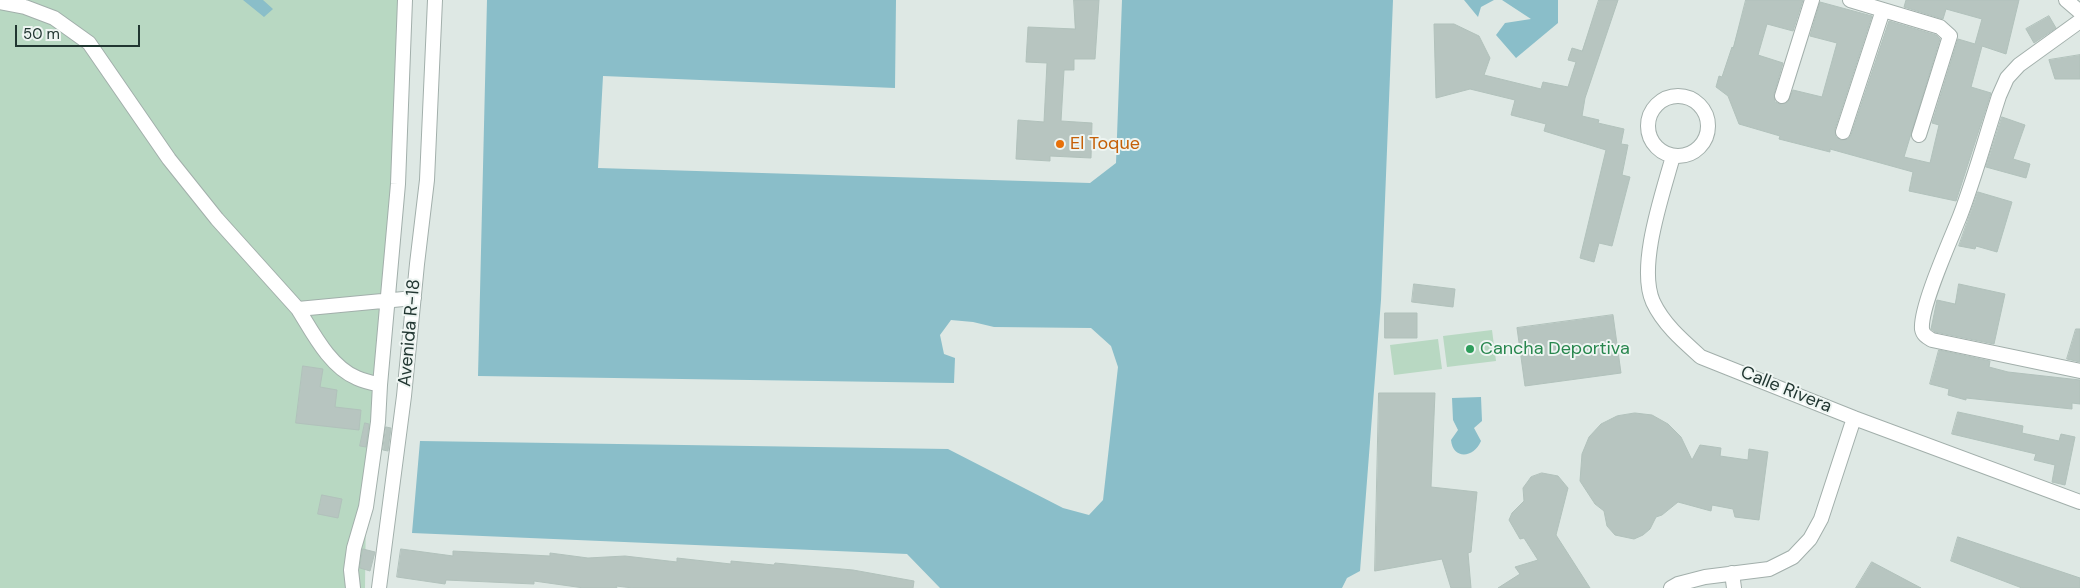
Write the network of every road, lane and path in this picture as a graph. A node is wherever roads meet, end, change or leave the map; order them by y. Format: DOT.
graph roads {
  1 [pos="405,0"];
  2 [pos="435,0"];
  3 [pos="1812,0"];
  4 [pos="2066,0"];
  5 [pos="1854,1"];
  6 [pos="0,2"];
  7 [pos="1883,10"];
  8 [pos="2080,12"];
  9 [pos="2080,21"];
  10 [pos="1782,96"];
  11 [pos="1843,132"];
  12 [pos="1919,135"];
  13 [pos="1674,156"];
  14 [pos="414,298"];
  15 [pos="388,301"];
  16 [pos="298,310"];
  17 [pos="2080,371"];
  18 [pos="380,390"];
  19 [pos="404,396"];
  20 [pos="1854,418"];
  21 [pos="2080,502"];
  22 [pos="1732,574"];
  23 [pos="352,588"];
  24 [pos="379,588"];
  25 [pos="1672,588"];
  26 [pos="1734,588"];
  1 -- 15 [label="street, Avenida R-18"];
  2 -- 14 [label="street, Avenida R-18"];
  3 -- 10 [label="street"];
  4 -- 8 [label="street"];
  5 -- 7 [label="street"];
  6 -- 16 [label="street"];
  7 -- 11 [label="street"];
  7 -- 12 [label="street"];
  9 -- 17 [label="street"];
  13 -- 13 [label="street"];
  13 -- 20 [label="street, Calle Rivera"];
  14 -- 15 [label="street"];
  14 -- 19 [label="street, Avenida R-18"];
  15 -- 16 [label="street"];
  15 -- 18 [label="street, Avenida R-18"];
  16 -- 18 [label="street"];
  18 -- 19 [label="street, Avenida R-18"];
  18 -- 23 [label="street"];
  19 -- 24 [label="street"];
  20 -- 21 [label="street, Calle Rivera"];
  20 -- 22 [label="street"];
  22 -- 25 [label="street"];
  22 -- 26 [label="street"];
}
